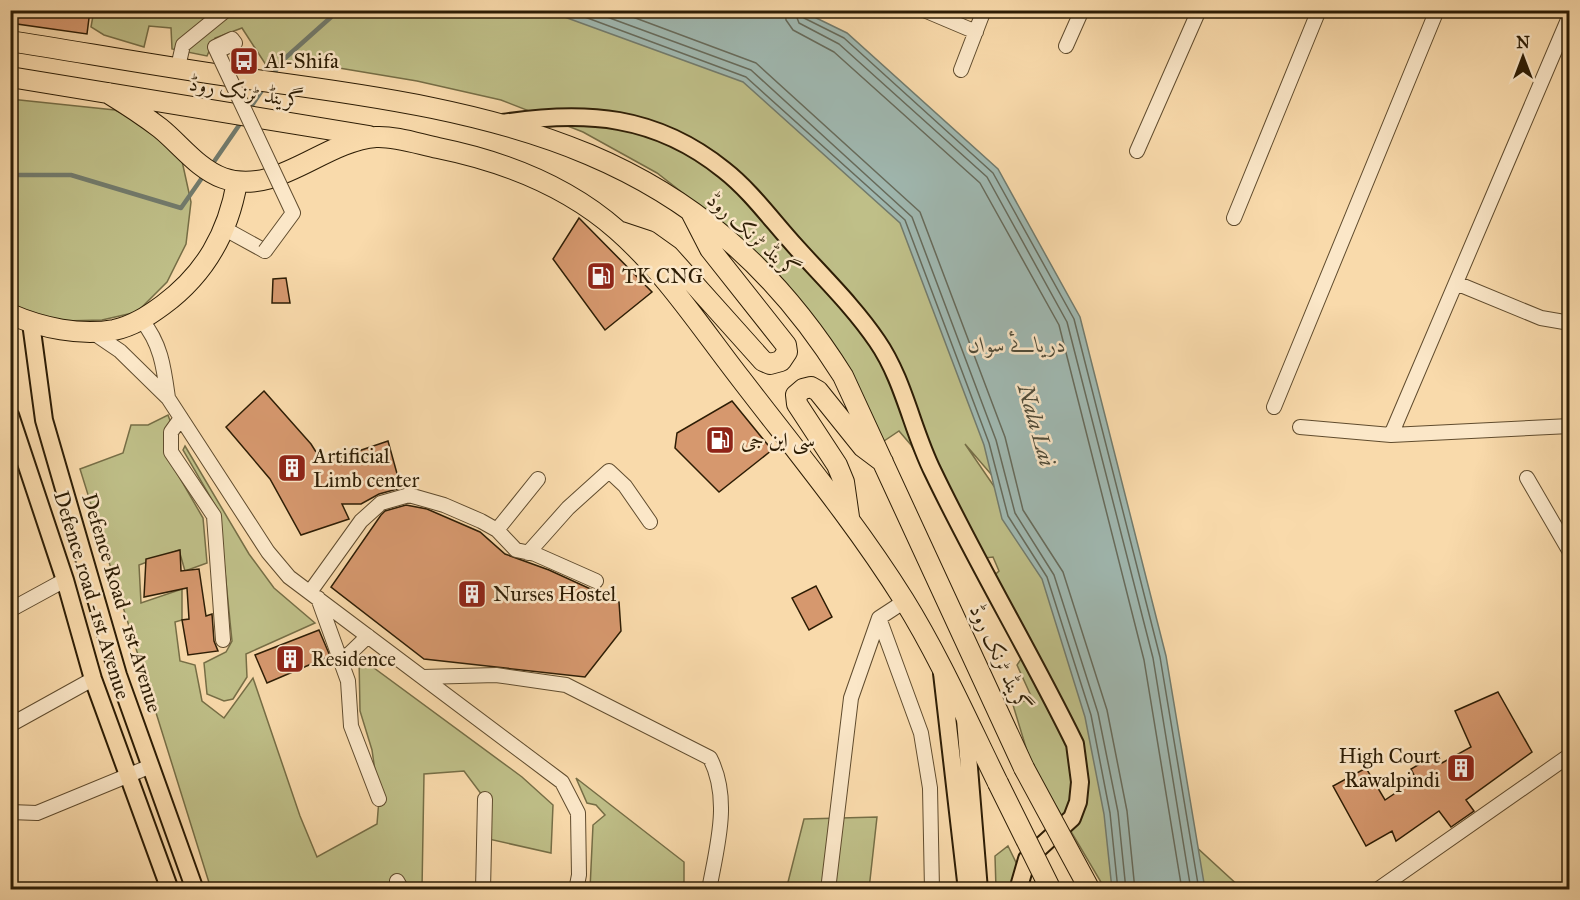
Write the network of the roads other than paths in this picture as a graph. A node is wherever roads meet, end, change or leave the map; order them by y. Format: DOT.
graph roads {
  1 [pos="226,10"];
  2 [pos="924,10"];
  3 [pos="984,10"];
  4 [pos="1082,10"];
  5 [pos="1199,10"];
  6 [pos="1319,10"];
  7 [pos="1437,10"];
  8 [pos="1569,15"];
  9 [pos="976,32"];
  10 [pos="10,41"];
  11 [pos="1066,46"];
  12 [pos="178,67"];
  13 [pos="961,70"];
  14 [pos="10,77"];
  15 [pos="245,78"];
  16 [pos="108,93"];
  17 [pos="503,123"];
  18 [pos="377,137"];
  19 [pos="1137,151"];
  20 [pos="237,183"];
  21 [pos="690,210"];
  22 [pos="1234,218"];
  23 [pos="225,229"];
  24 [pos="619,231"];
  25 [pos="1456,283"];
  26 [pos="10,314"];
  27 [pos="142,321"];
  28 [pos="31,323"];
  29 [pos="1569,323"];
  30 [pos="92,332"];
  31 [pos="168,398"];
  32 [pos="1274,407"];
  33 [pos="10,415"];
  34 [pos="181,418"];
  35 [pos="1300,426"];
  36 [pos="1569,426"];
  37 [pos="1391,435"];
  38 [pos="884,463"];
  39 [pos="1527,478"];
  40 [pos="538,479"];
  41 [pos="850,519"];
  42 [pos="650,522"];
  43 [pos="497,530"];
  44 [pos="528,552"];
  45 [pos="1569,552"];
  46 [pos="65,580"];
  47 [pos="596,581"];
  48 [pos="314,595"];
  49 [pos="905,601"];
  50 [pos="10,610"];
  51 [pos="879,618"];
  52 [pos="368,636"];
  53 [pos="223,640"];
  54 [pos="343,660"];
  55 [pos="942,668"];
  56 [pos="423,677"];
  57 [pos="93,680"];
  58 [pos="965,715"];
  59 [pos="10,725"];
  60 [pos="1569,755"];
  61 [pos="151,766"];
  62 [pos="127,775"];
  63 [pos="379,799"];
  64 [pos="485,799"];
  65 [pos="10,812"];
  66 [pos="170,890"];
  67 [pos="195,890"];
  68 [pos="483,890"];
  69 [pos="576,890"];
  70 [pos="709,890"];
  71 [pos="828,890"];
  72 [pos="932,890"];
  73 [pos="968,890"];
  74 [pos="979,890"];
  75 [pos="1018,890"];
  76 [pos="1051,890"];
  77 [pos="1090,890"];
  78 [pos="1377,890"];
  1 -- 12 [label="street"];
  2 -- 9 [label="street"];
  3 -- 9 [label="street"];
  4 -- 11 [label="street"];
  5 -- 19 [label="street"];
  6 -- 22 [label="street"];
  7 -- 32 [label="street"];
  8 -- 25 [label="street"];
  9 -- 13 [label="street"];
  10 -- 12 [label="highway, گرینڈ ٹرنک روڈ"];
  12 -- 15 [label="highway, گرینڈ ٹرنک روڈ"];
  14 -- 16 [label="highway, گرینڈ ٹرنک روڈ"];
  15 -- 17 [label="highway, گرینڈ ٹرنک روڈ"];
  15 -- 23 [label="street, bridge"];
  16 -- 18 [label="highway, گرینڈ ٹرنک روڈ"];
  16 -- 20 [label="highway, گرینڈ ٹرنک روڈ"];
  17 -- 21 [label="highway, گرینڈ ٹرنک روڈ"];
  17 -- 75 [label="main road"];
  18 -- 20 [label="highway, گرینڈ ٹرنک روڈ"];
  18 -- 24 [label="highway, گرینڈ ٹرنک روڈ"];
  20 -- 23 [label="highway"];
  21 -- 24 [label="highway"];
  21 -- 38 [label="highway, گرینڈ ٹرنک روڈ"];
  23 -- 27 [label="highway"];
  24 -- 41 [label="highway, گرینڈ ٹرنک روڈ"];
  25 -- 29 [label="street"];
  25 -- 37 [label="street"];
  26 -- 28 [label="highway"];
  27 -- 30 [label="highway"];
  27 -- 31 [label="street"];
  28 -- 30 [label="highway"];
  28 -- 61 [label="main road, Defence Road - 1st Avenue"];
  30 -- 31 [label="street"];
  31 -- 34 [label="street"];
  33 -- 46 [label="main road, Defence road -1st Avenue"];
  34 -- 48 [label="street"];
  34 -- 53 [label="street"];
  35 -- 37 [label="street"];
  36 -- 37 [label="street"];
  38 -- 41 [label="highway"];
  38 -- 77 [label="highway, گرینڈ ٹرنک روڈ, bridge"];
  39 -- 45 [label="street"];
  40 -- 43 [label="street"];
  41 -- 49 [label="highway, گرینڈ ٹرنک روڈ"];
  42 -- 44 [label="street"];
  43 -- 44 [label="street"];
  43 -- 48 [label="street"];
  44 -- 47 [label="street"];
  46 -- 50 [label="street"];
  46 -- 57 [label="main road, Defence road -1st Avenue"];
  48 -- 52 [label="street"];
  48 -- 54 [label="street"];
  49 -- 51 [label="street"];
  49 -- 55 [label="highway, گرینڈ ٹرنک روڈ"];
  51 -- 71 [label="street"];
  51 -- 72 [label="street"];
  52 -- 54 [label="street"];
  52 -- 56 [label="street"];
  54 -- 63 [label="street"];
  55 -- 58 [label="highway, گرینڈ ٹرنک روڈ"];
  55 -- 73 [label="main road"];
  56 -- 69 [label="street"];
  56 -- 70 [label="street"];
  57 -- 59 [label="street"];
  57 -- 62 [label="main road, Defence road -1st Avenue"];
  58 -- 74 [label="main road"];
  58 -- 76 [label="highway, گرینڈ ٹرنک روڈ, bridge"];
  60 -- 78 [label="street"];
  61 -- 62 [label="street"];
  61 -- 67 [label="main road, Defence Road - 1st Avenue"];
  62 -- 65 [label="street"];
  62 -- 66 [label="main road, Defence road -1st Avenue"];
  64 -- 68 [label="street"];
}
